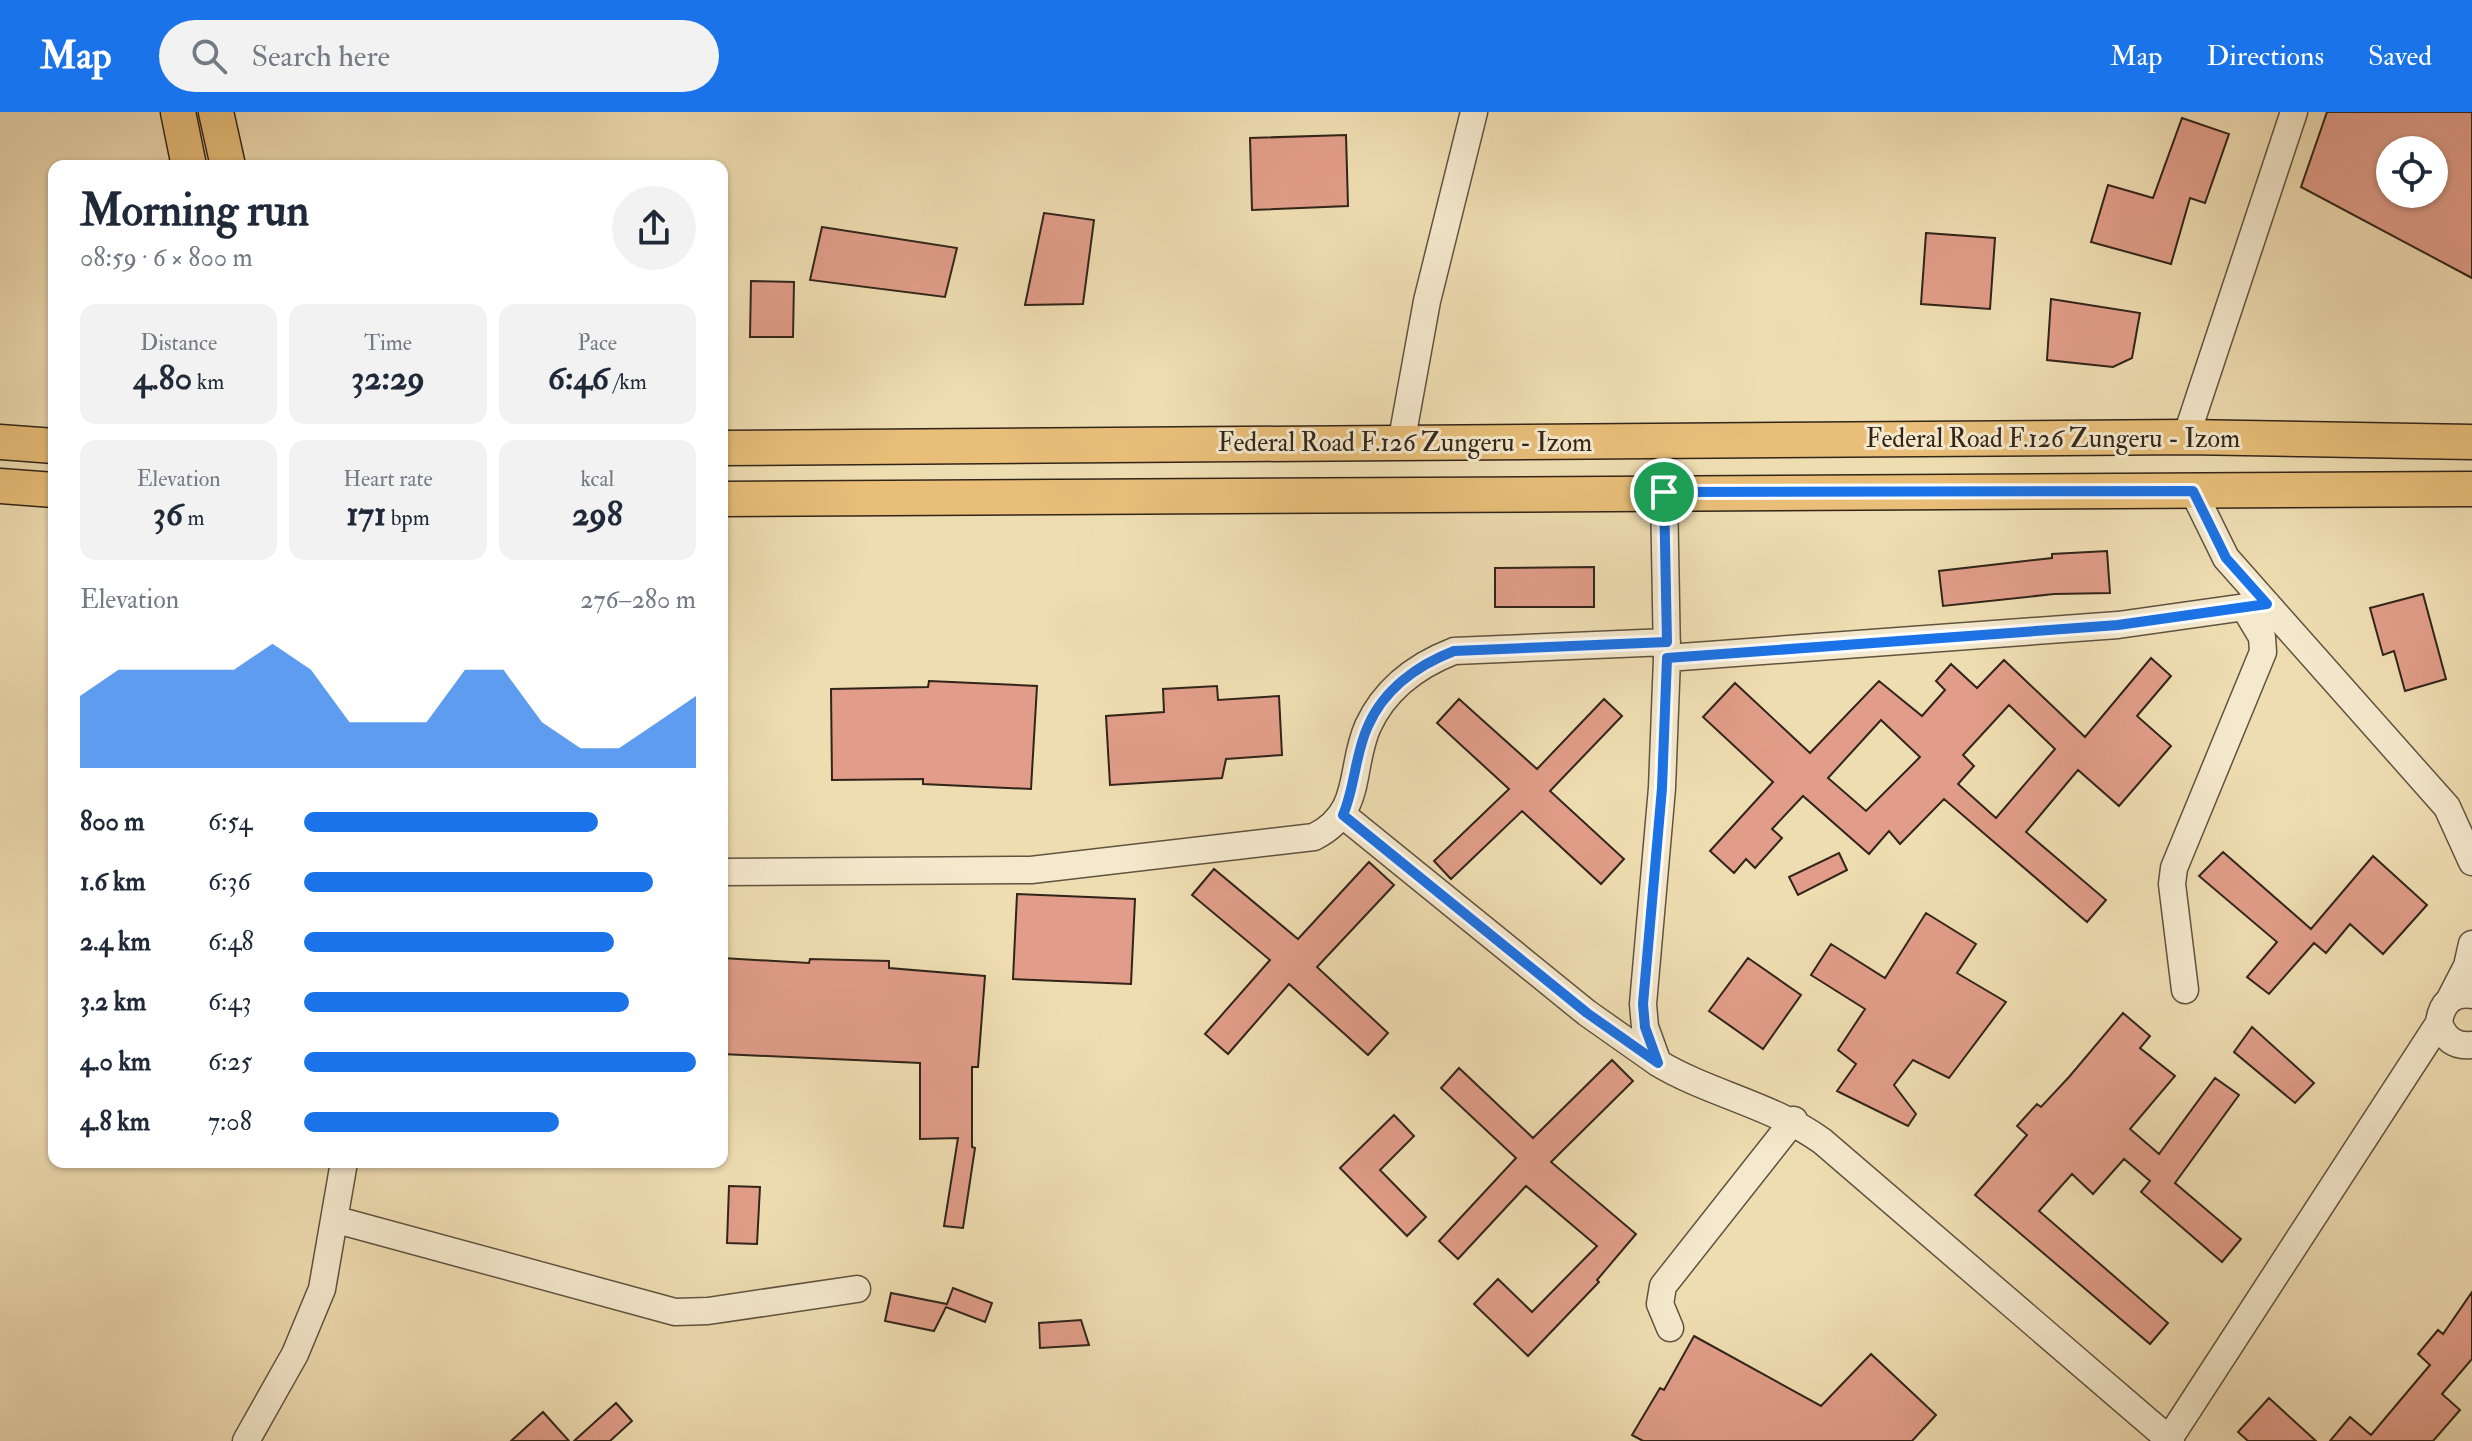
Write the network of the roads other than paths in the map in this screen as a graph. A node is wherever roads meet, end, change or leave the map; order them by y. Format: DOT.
graph roads {
  1 [pos="178,112"];
  2 [pos="216,112"];
  3 [pos="1474,112"];
  4 [pos="2294,112"];
  5 [pos="188,160"];
  6 [pos="227,160"];
  7 [pos="2186,437"];
  8 [pos="0,442"];
  9 [pos="2472,442"];
  10 [pos="1401,444"];
  11 [pos="48,446"];
  12 [pos="1023,446"];
  13 [pos="728,448"];
  14 [pos="0,486"];
  15 [pos="2472,489"];
  16 [pos="48,490"];
  17 [pos="2193,491"];
  18 [pos="1664,492"];
  19 [pos="1026,496"];
  20 [pos="728,499"];
  21 [pos="2255,606"];
  22 [pos="1667,650"];
  23 [pos="1343,815"];
  24 [pos="2472,862"];
  25 [pos="728,872"];
  26 [pos="2472,944"];
  27 [pos="2185,990"];
  28 [pos="2461,997"];
  29 [pos="2439,1023"];
  30 [pos="2468,1045"];
  31 [pos="1658,1063"];
  32 [pos="2397,1085"];
  33 [pos="1794,1120"];
  34 [pos="343,1168"];
  35 [pos="337,1220"];
  36 [pos="857,1289"];
  37 [pos="1670,1328"];
  38 [pos="2170,1440"];
  39 [pos="246,1441"];
  1 -- 5 [label="main road"];
  2 -- 6 [label="main road"];
  3 -- 10 [label="street"];
  4 -- 7 [label="street"];
  7 -- 9 [label="main road, Federal Road F.126 Zungeru - Izom"];
  7 -- 10 [label="main road, Federal Road F.126 Zungeru - Izom"];
  8 -- 11 [label="main road"];
  10 -- 12 [label="main road, Federal Road F.126 Zungeru - Izom"];
  12 -- 13 [label="main road, Federal Road F.126 Zungeru - Izom"];
  12 -- 19 [label="main road"];
  14 -- 16 [label="main road"];
  15 -- 17 [label="main road, Federal Road F.126 Zungeru - Izom"];
  17 -- 18 [label="main road, Federal Road F.126 Zungeru - Izom"];
  17 -- 21 [label="street"];
  18 -- 19 [label="main road, Federal Road F.126 Zungeru - Izom"];
  18 -- 22 [label="street"];
  19 -- 20 [label="main road, Federal Road F.126 Zungeru - Izom"];
  21 -- 22 [label="street"];
  21 -- 24 [label="street"];
  21 -- 27 [label="street"];
  22 -- 23 [label="street"];
  22 -- 31 [label="street"];
  23 -- 25 [label="street"];
  23 -- 31 [label="street"];
  26 -- 28 [label="street"];
  28 -- 29 [label="street"];
  29 -- 30 [label="street"];
  29 -- 32 [label="street"];
  30 -- 32 [label="street"];
  31 -- 33 [label="street"];
  32 -- 38 [label="street"];
  33 -- 37 [label="street"];
  33 -- 38 [label="street"];
  34 -- 35 [label="street"];
  35 -- 36 [label="street"];
  35 -- 39 [label="street"];
}
